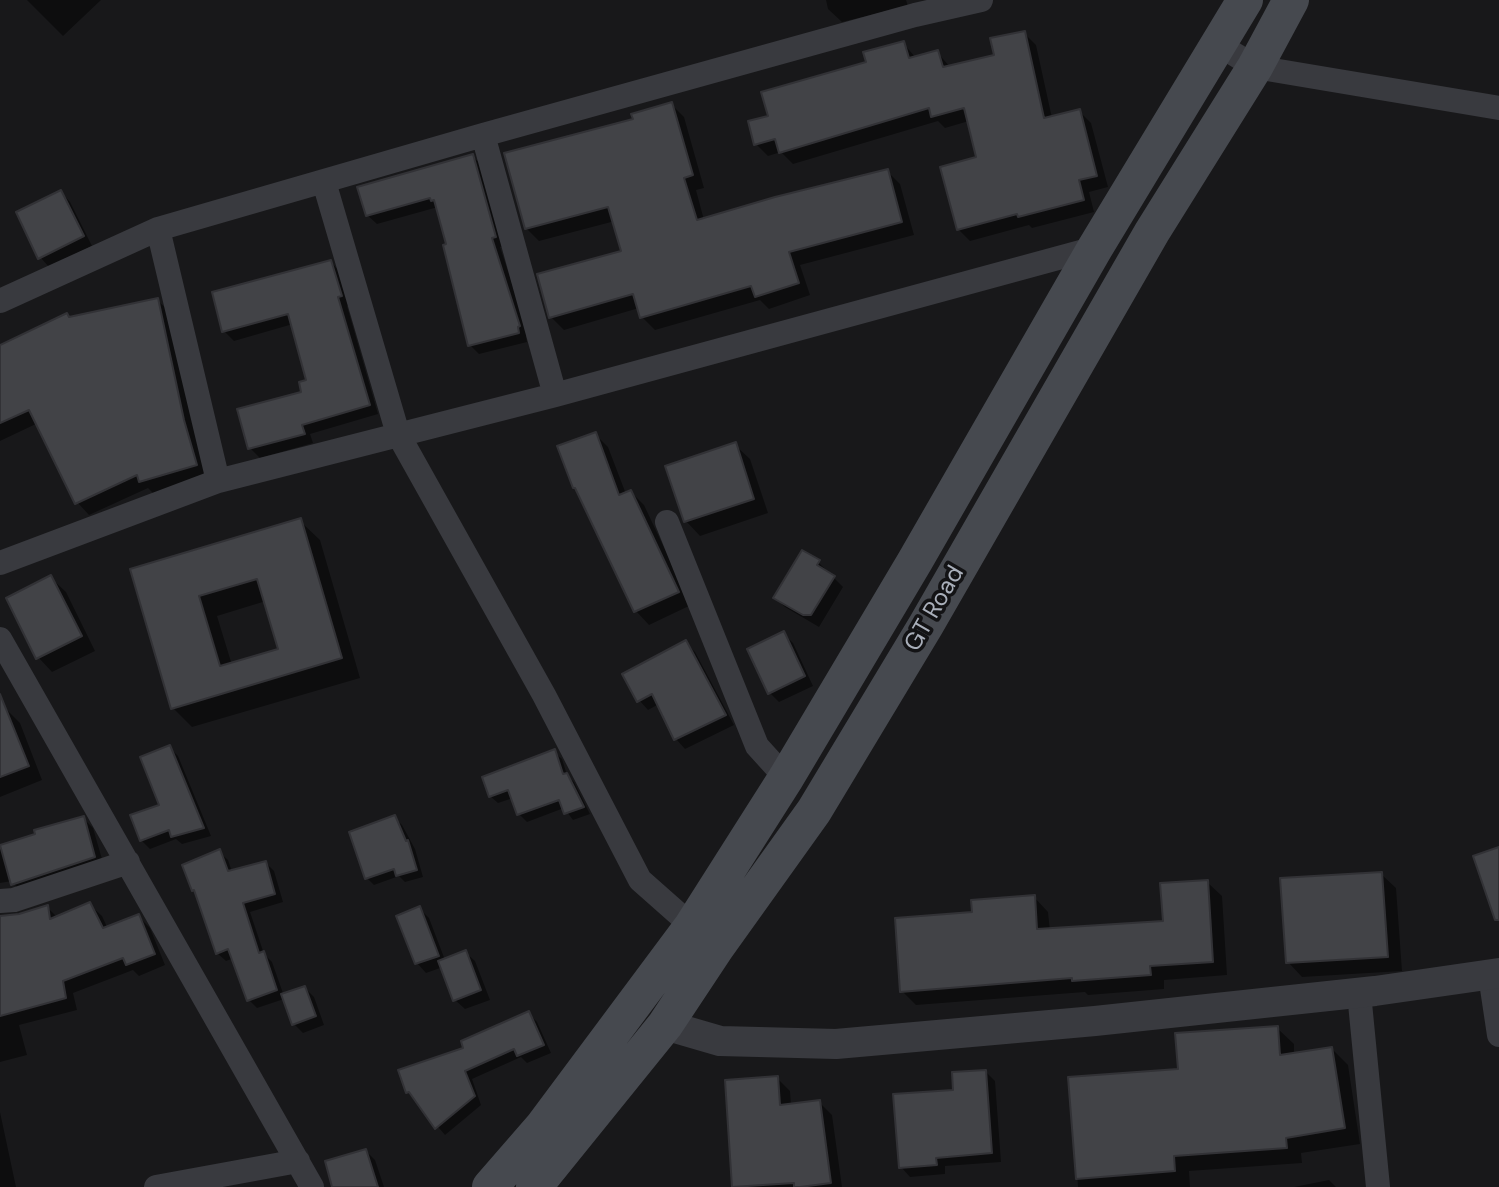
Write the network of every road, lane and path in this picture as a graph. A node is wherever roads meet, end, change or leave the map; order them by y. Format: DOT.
graph roads {
  1 [pos="981,0"];
  2 [pos="1245,0"];
  3 [pos="1291,0"];
  4 [pos="913,7"];
  5 [pos="1218,44"];
  6 [pos="1255,67"];
  7 [pos="1499,108"];
  8 [pos="483,135"];
  9 [pos="324,182"];
  10 [pos="158,229"];
  11 [pos="1095,248"];
  12 [pos="0,301"];
  13 [pos="555,395"];
  14 [pos="398,434"];
  15 [pos="218,481"];
  16 [pos="667,522"];
  17 [pos="0,563"];
  18 [pos="0,639"];
  19 [pos="786,778"];
  20 [pos="128,862"];
  21 [pos="0,901"];
  22 [pos="692,926"];
  23 [pos="1495,974"];
  24 [pos="1359,993"];
  25 [pos="665,1025"];
  26 [pos="1499,1035"];
  27 [pos="298,1161"];
  28 [pos="156,1187"];
  29 [pos="312,1187"];
  30 [pos="490,1187"];
  31 [pos="534,1187"];
  32 [pos="1378,1187"];
  1 -- 4 [label="street"];
  2 -- 5 [label="main road"];
  3 -- 6 [label="main road, GT Road"];
  4 -- 8 [label="street"];
  5 -- 6 [label="street"];
  5 -- 11 [label="main road"];
  6 -- 7 [label="street"];
  6 -- 25 [label="main road, GT Road"];
  8 -- 9 [label="street"];
  8 -- 13 [label="street"];
  9 -- 10 [label="street"];
  9 -- 14 [label="street"];
  10 -- 12 [label="street"];
  10 -- 15 [label="street"];
  11 -- 13 [label="street"];
  11 -- 19 [label="main road"];
  13 -- 14 [label="street"];
  14 -- 15 [label="street"];
  14 -- 22 [label="street"];
  15 -- 17 [label="street"];
  16 -- 19 [label="street"];
  18 -- 20 [label="street"];
  19 -- 22 [label="main road"];
  20 -- 21 [label="street"];
  20 -- 27 [label="street"];
  22 -- 30 [label="main road"];
  23 -- 24 [label="street"];
  23 -- 26 [label="street"];
  24 -- 25 [label="street"];
  24 -- 32 [label="street"];
  25 -- 31 [label="main road, GT Road"];
  27 -- 28 [label="street"];
  27 -- 29 [label="street"];
}
